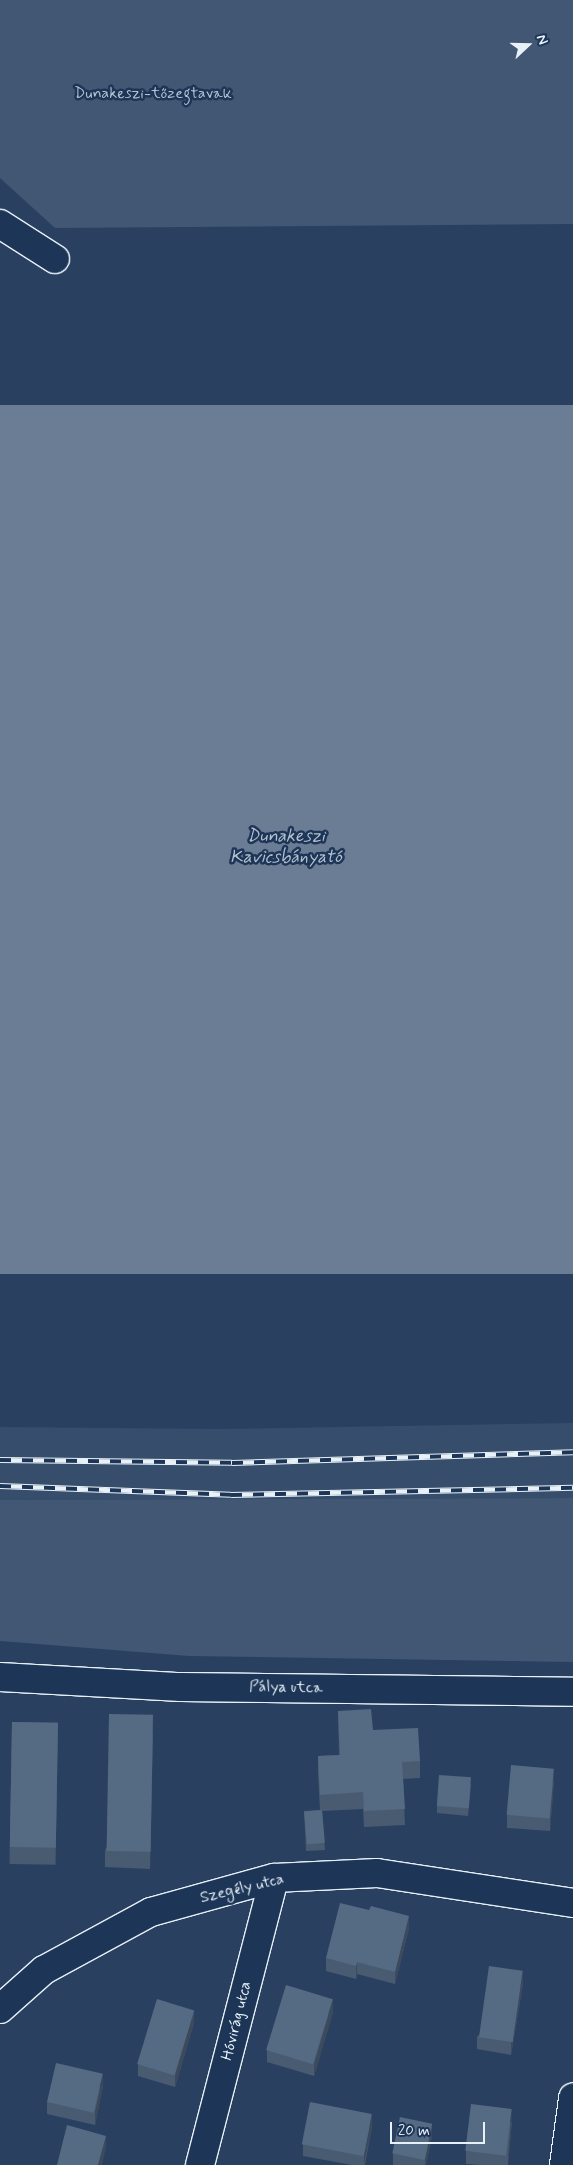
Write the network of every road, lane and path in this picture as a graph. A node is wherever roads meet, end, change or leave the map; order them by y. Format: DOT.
graph roads {
  1 [pos="3,224"];
  2 [pos="55,259"];
  3 [pos="0,1677"];
  4 [pos="573,1692"];
  5 [pos="274,1878"];
  6 [pos="573,1903"];
  7 [pos="0,2009"];
  8 [pos="573,2098"];
  9 [pos="200,2165"];
  10 [pos="564,2165"];
  1 -- 2 [label="street"];
  3 -- 4 [label="street, Pálya utca"];
  5 -- 6 [label="street, Szegély utca"];
  5 -- 7 [label="street, Szegély utca"];
  5 -- 9 [label="street, Hóvirág utca"];
  8 -- 10 [label="street"];
}
